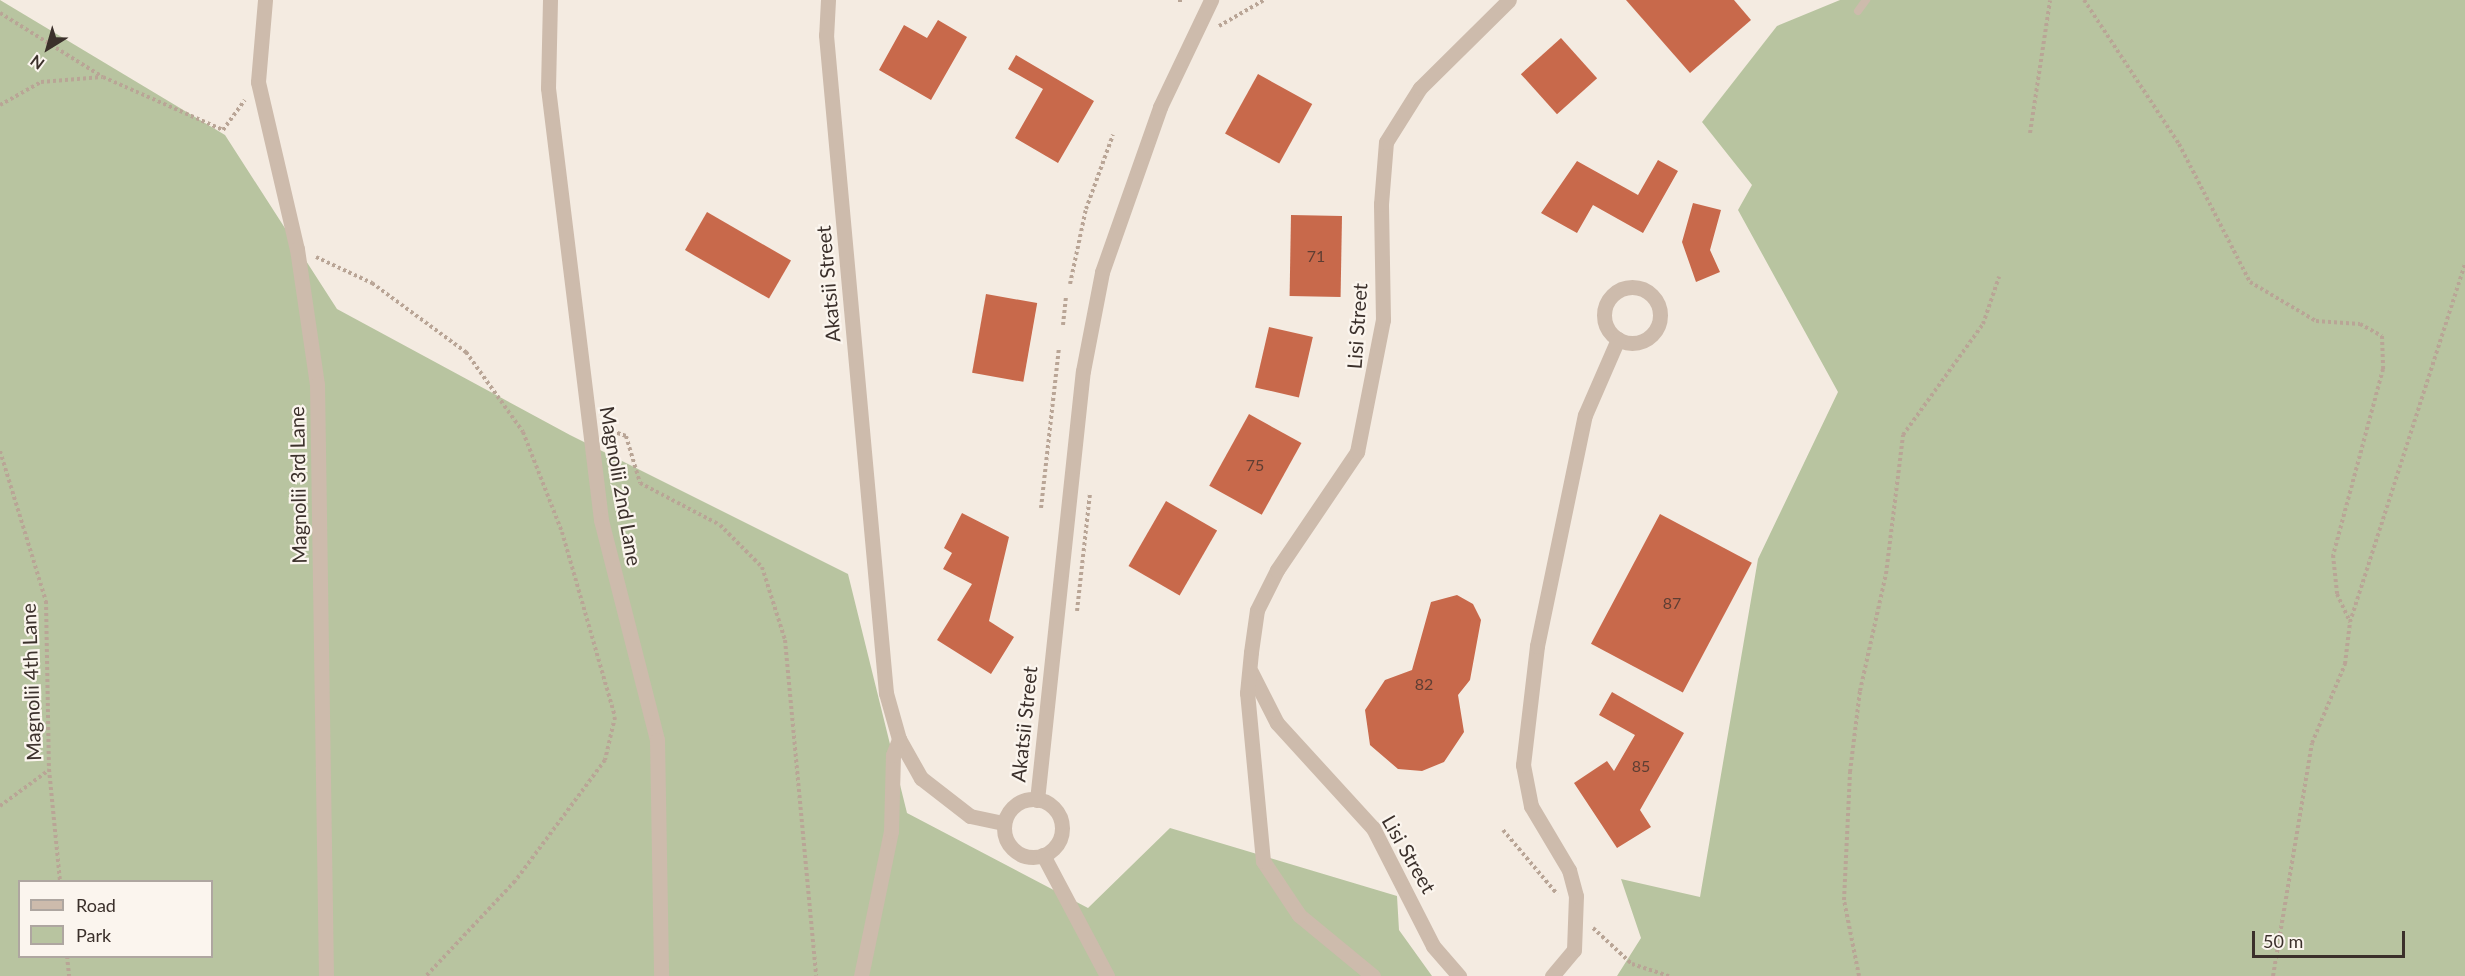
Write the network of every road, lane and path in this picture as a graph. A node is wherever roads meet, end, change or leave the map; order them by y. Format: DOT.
graph roads {
  1 [pos="265,0"];
  2 [pos="550,0"];
  3 [pos="828,0"];
  4 [pos="1211,0"];
  5 [pos="1264,0"];
  6 [pos="1509,0"];
  7 [pos="1866,0"];
  8 [pos="2050,0"];
  9 [pos="2085,0"];
  10 [pos="1858,11"];
  11 [pos="0,14"];
  12 [pos="1214,34"];
  13 [pos="103,77"];
  14 [pos="258,82"];
  15 [pos="0,105"];
  16 [pos="2030,133"];
  17 [pos="1113,135"];
  18 [pos="297,249"];
  19 [pos="2465,263"];
  20 [pos="1999,277"];
  21 [pos="1070,284"];
  22 [pos="1066,297"];
  23 [pos="1064,325"];
  24 [pos="1618,339"];
  25 [pos="1059,348"];
  26 [pos="592,434"];
  27 [pos="0,451"];
  28 [pos="1041,508"];
  29 [pos="2350,622"];
  30 [pos="1251,671"];
  31 [pos="900,739"];
  32 [pos="49,769"];
  33 [pos="1037,800"];
  34 [pos="0,806"];
  35 [pos="1004,823"];
  36 [pos="1503,830"];
  37 [pos="1043,855"];
  38 [pos="60,880"];
  39 [pos="1578,914"];
  40 [pos="67,958"];
  41 [pos="69,976"];
  42 [pos="326,976"];
  43 [pos="426,976"];
  44 [pos="661,976"];
  45 [pos="816,976"];
  46 [pos="861,976"];
  47 [pos="1107,976"];
  48 [pos="1373,976"];
  49 [pos="1460,976"];
  50 [pos="1552,976"];
  51 [pos="1669,976"];
  52 [pos="1859,976"];
  53 [pos="2273,976"];
  1 -- 14 [label="street, Magnolii 3rd Lane"];
  2 -- 26 [label="street, Magnolii 2nd Lane"];
  3 -- 31 [label="street, Akatsii Street"];
  4 -- 33 [label="street, Akatsii Street"];
  5 -- 12 [label="path"];
  6 -- 30 [label="street, Lisi Street"];
  7 -- 10 [label="lane"];
  8 -- 16 [label="path"];
  9 -- 29 [label="path"];
  11 -- 13 [label="path"];
  13 -- 14 [label="path"];
  13 -- 15 [label="path"];
  14 -- 18 [label="street, Magnolii 3rd Lane"];
  17 -- 21 [label="path"];
  18 -- 42 [label="street, Magnolii 3rd Lane"];
  18 -- 43 [label="path"];
  19 -- 29 [label="path"];
  20 -- 52 [label="path"];
  22 -- 23 [label="path"];
  24 -- 39 [label="street"];
  25 -- 28 [label="path"];
  26 -- 44 [label="street, Magnolii 2nd Lane"];
  26 -- 45 [label="path"];
  27 -- 32 [label="path, Magnolii 4th Lane"];
  29 -- 53 [label="path"];
  30 -- 48 [label="street, Lisi Street"];
  30 -- 49 [label="street, Lisi Street"];
  31 -- 35 [label="street, Akatsii Street"];
  31 -- 46 [label="street"];
  32 -- 34 [label="path"];
  32 -- 38 [label="path, Magnolii 4th Lane"];
  33 -- 35 [label="street, Akatsii Street"];
  33 -- 37 [label="street"];
  35 -- 37 [label="street"];
  36 -- 39 [label="path"];
  37 -- 47 [label="street"];
  39 -- 50 [label="street"];
  39 -- 51 [label="path"];
  40 -- 41 [label="path"];
}
